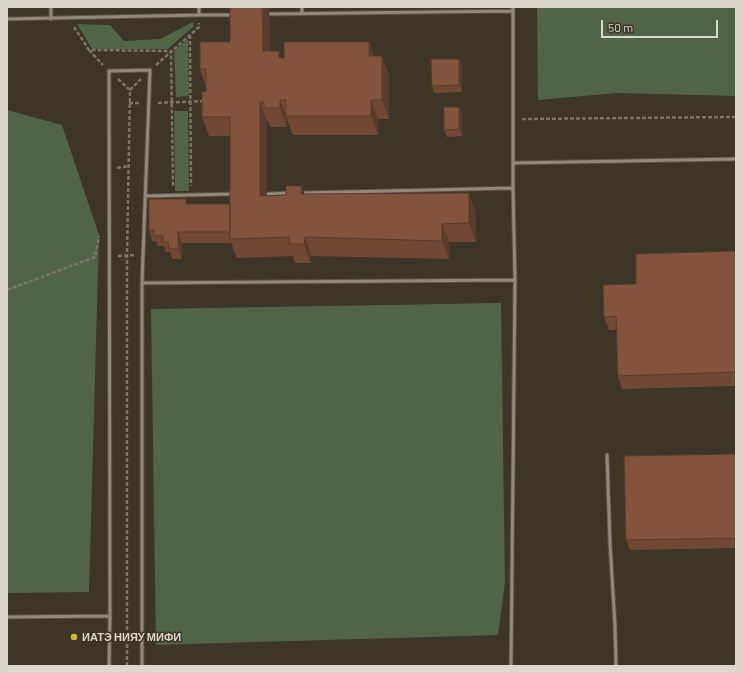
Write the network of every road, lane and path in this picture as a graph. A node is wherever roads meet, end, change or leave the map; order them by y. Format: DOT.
graph roads {
  1 [pos="51,7"];
  2 [pos="199,7"];
  3 [pos="302,7"];
  4 [pos="513,9"];
  5 [pos="302,13"];
  6 [pos="237,14"];
  7 [pos="270,14"];
  8 [pos="199,15"];
  9 [pos="51,18"];
  10 [pos="7,19"];
  11 [pos="190,34"];
  12 [pos="171,52"];
  13 [pos="130,90"];
  14 [pos="206,101"];
  15 [pos="191,102"];
  16 [pos="129,103"];
  17 [pos="149,103"];
  18 [pos="736,117"];
  19 [pos="514,119"];
  20 [pos="736,159"];
  21 [pos="514,164"];
  22 [pos="128,166"];
  23 [pos="110,169"];
  24 [pos="513,188"];
  25 [pos="291,193"];
  26 [pos="299,193"];
  27 [pos="237,194"];
  28 [pos="267,194"];
  29 [pos="191,195"];
  30 [pos="145,196"];
  31 [pos="99,235"];
  32 [pos="515,280"];
  33 [pos="142,283"];
  34 [pos="7,290"];
  35 [pos="606,455"];
  36 [pos="110,616"];
  37 [pos="7,618"];
  38 [pos="108,666"];
  39 [pos="127,666"];
  40 [pos="142,666"];
  41 [pos="511,666"];
  42 [pos="616,666"];
  1 -- 9 [label="lane"];
  2 -- 8 [label="lane"];
  3 -- 5 [label="lane"];
  4 -- 5 [label="lane"];
  4 -- 19 [label="lane"];
  5 -- 7 [label="lane"];
  6 -- 8 [label="lane"];
  8 -- 9 [label="lane"];
  8 -- 11 [label="path"];
  9 -- 10 [label="lane"];
  11 -- 12 [label="path"];
  11 -- 15 [label="path"];
  13 -- 16 [label="path"];
  14 -- 15 [label="path"];
  15 -- 17 [label="path"];
  15 -- 29 [label="path"];
  16 -- 17 [label="path"];
  16 -- 22 [label="path"];
  17 -- 23 [label="lane"];
  17 -- 30 [label="lane"];
  18 -- 19 [label="path"];
  19 -- 21 [label="lane"];
  20 -- 21 [label="lane"];
  21 -- 24 [label="lane"];
  22 -- 23 [label="path"];
  22 -- 39 [label="path"];
  23 -- 36 [label="lane"];
  24 -- 26 [label="lane"];
  24 -- 32 [label="lane"];
  25 -- 28 [label="lane"];
  27 -- 29 [label="lane"];
  29 -- 30 [label="lane"];
  30 -- 33 [label="lane"];
  31 -- 34 [label="path"];
  32 -- 33 [label="lane"];
  32 -- 41 [label="lane"];
  33 -- 40 [label="lane"];
  35 -- 42 [label="lane"];
  36 -- 37 [label="lane"];
  36 -- 38 [label="lane"];
}
